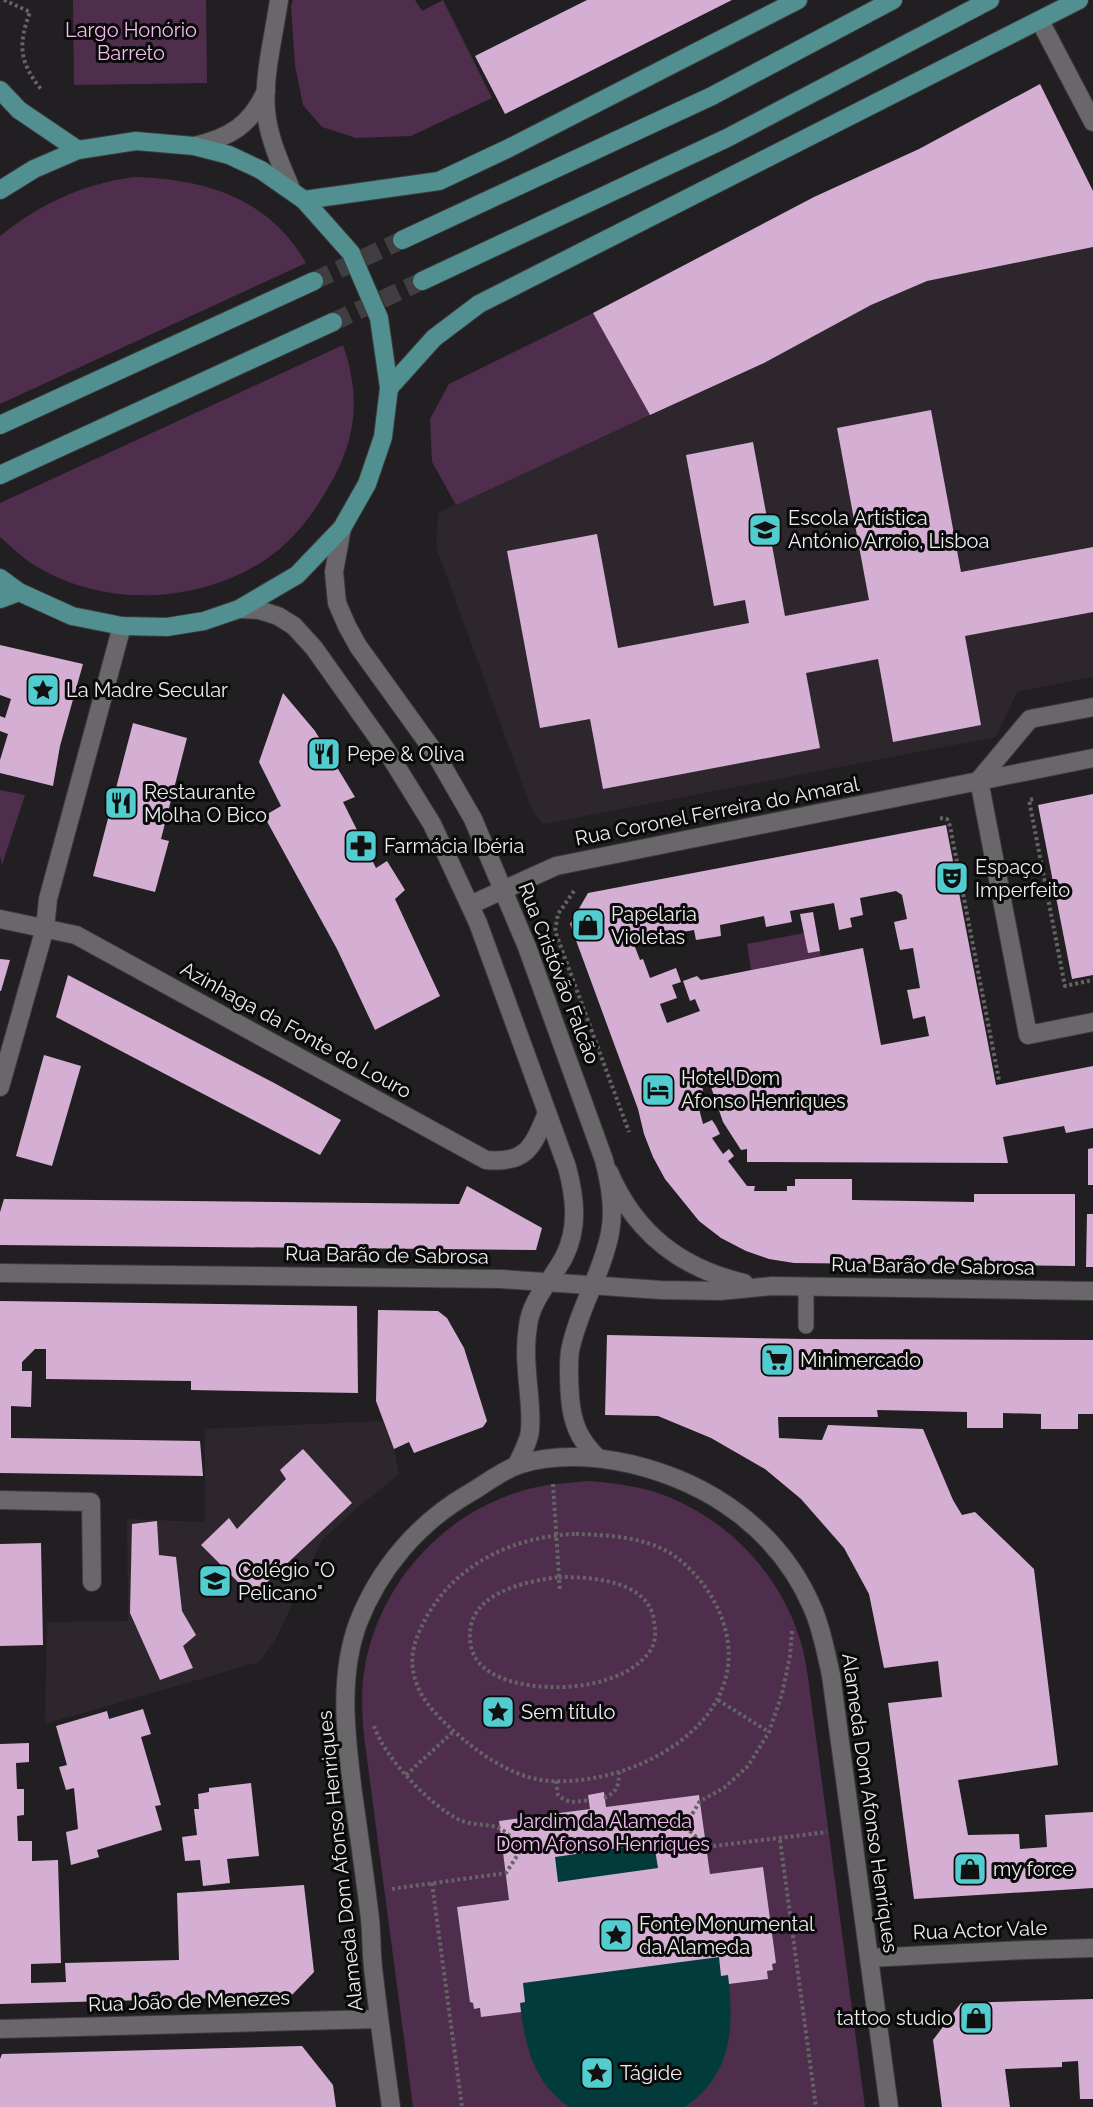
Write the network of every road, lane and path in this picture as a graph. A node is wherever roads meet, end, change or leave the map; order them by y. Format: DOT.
graph roads {
  1 [pos="4,0"];
  2 [pos="279,0"];
  3 [pos="798,0"];
  4 [pos="893,0"];
  5 [pos="990,0"];
  6 [pos="1079,0"];
  7 [pos="1040,21"];
  8 [pos="41,89"];
  9 [pos="0,90"];
  10 [pos="266,92"];
  11 [pos="1093,122"];
  12 [pos="194,146"];
  13 [pos="78,150"];
  14 [pos="0,190"];
  15 [pos="298,194"];
  16 [pos="402,240"];
  17 [pos="314,281"];
  18 [pos="422,281"];
  19 [pos="333,322"];
  20 [pos="389,388"];
  21 [pos="0,425"];
  22 [pos="0,475"];
  23 [pos="342,528"];
  24 [pos="0,578"];
  25 [pos="19,592"];
  26 [pos="0,599"];
  27 [pos="239,609"];
  28 [pos="122,626"];
  29 [pos="1093,707"];
  30 [pos="1093,758"];
  31 [pos="979,780"];
  32 [pos="1029,800"];
  33 [pos="941,818"];
  34 [pos="504,890"];
  35 [pos="470,905"];
  36 [pos="0,919"];
  37 [pos="45,928"];
  38 [pos="555,931"];
  39 [pos="1093,980"];
  40 [pos="1093,1022"];
  41 [pos="999,1080"];
  42 [pos="0,1087"];
  43 [pos="547,1113"];
  44 [pos="629,1132"];
  45 [pos="604,1160"];
  46 [pos="0,1273"];
  47 [pos="546,1282"];
  48 [pos="594,1285"];
  49 [pos="772,1286"];
  50 [pos="807,1287"];
  51 [pos="1093,1291"];
  52 [pos="806,1326"];
  53 [pos="598,1458"];
  54 [pos="551,1459"];
  55 [pos="516,1466"];
  56 [pos="0,1500"];
  57 [pos="556,1535"];
  58 [pos="559,1577"];
  59 [pos="92,1582"];
  60 [pos="560,1592"];
  61 [pos="792,1628"];
  62 [pos="718,1700"];
  63 [pos="371,1716"];
  64 [pos="454,1731"];
  65 [pos="769,1732"];
  66 [pos="619,1772"];
  67 [pos="406,1776"];
  68 [pos="556,1781"];
  69 [pos="604,1798"];
  70 [pos="588,1800"];
  71 [pos="852,1829"];
  72 [pos="780,1840"];
  73 [pos="432,1883"];
  74 [pos="366,1893"];
  75 [pos="1093,1948"];
  76 [pos="869,1958"];
  77 [pos="380,2019"];
  78 [pos="0,2029"];
  79 [pos="391,2107"];
  80 [pos="462,2107"];
  81 [pos="816,2107"];
  82 [pos="889,2107"];
  1 -- 8 [label="path"];
  2 -- 10 [label="street"];
  3 -- 15 [label="main road"];
  4 -- 16 [label="main road"];
  5 -- 18 [label="main road"];
  6 -- 7 [label="main road"];
  7 -- 11 [label="street"];
  7 -- 20 [label="main road"];
  9 -- 13 [label="main road"];
  10 -- 12 [label="street"];
  10 -- 15 [label="street"];
  12 -- 13 [label="main road"];
  12 -- 15 [label="main road"];
  13 -- 14 [label="main road"];
  15 -- 20 [label="main road"];
  17 -- 21 [label="main road"];
  19 -- 22 [label="main road"];
  20 -- 23 [label="main road"];
  23 -- 27 [label="main road"];
  23 -- 34 [label="street, Rua Cristóvão Falcão"];
  24 -- 25 [label="main road"];
  25 -- 26 [label="main road"];
  25 -- 28 [label="main road"];
  27 -- 28 [label="main road"];
  27 -- 35 [label="street"];
  28 -- 37 [label="street"];
  29 -- 31 [label="street"];
  30 -- 31 [label="street, Rua Coronel Ferreira do Amaral"];
  31 -- 34 [label="street, Rua Coronel Ferreira do Amaral"];
  31 -- 40 [label="street"];
  32 -- 39 [label="path"];
  33 -- 41 [label="path"];
  34 -- 35 [label="street, Rua Coronel Ferreira do Amaral"];
  34 -- 45 [label="street, Rua Cristóvão Falcão"];
  35 -- 43 [label="street"];
  36 -- 37 [label="street, Azinhaga da Fonte do Louro"];
  37 -- 42 [label="street"];
  37 -- 43 [label="street, Azinhaga da Fonte do Louro"];
  38 -- 44 [label="path"];
  43 -- 47 [label="street"];
  45 -- 48 [label="street, Rua Cristóvão Falcão"];
  45 -- 49 [label="street, Rua Barão de Sabrosa"];
  46 -- 47 [label="street, Rua Barão de Sabrosa"];
  47 -- 48 [label="street, Rua Barão de Sabrosa"];
  47 -- 55 [label="street"];
  48 -- 49 [label="street, Rua Barão de Sabrosa"];
  48 -- 53 [label="street, Rua Cristóvão Falcão"];
  49 -- 50 [label="street, Rua Barão de Sabrosa"];
  50 -- 51 [label="street, Rua Barão de Sabrosa"];
  50 -- 52 [label="lane"];
  53 -- 54 [label="street, Alameda Dom Afonso Henriques"];
  53 -- 71 [label="street, Alameda Dom Afonso Henriques"];
  54 -- 55 [label="street, Alameda Dom Afonso Henriques"];
  54 -- 57 [label="path"];
  55 -- 74 [label="street, Alameda Dom Afonso Henriques"];
  56 -- 59 [label="street"];
  57 -- 58 [label="path"];
  57 -- 62 [label="path"];
  57 -- 64 [label="path"];
  58 -- 58 [label="path"];
  58 -- 60 [label="path"];
  61 -- 65 [label="path"];
  62 -- 65 [label="path"];
  62 -- 66 [label="path"];
  63 -- 67 [label="path"];
  64 -- 67 [label="path"];
  64 -- 68 [label="path"];
  65 -- 71 [label="path"];
  66 -- 68 [label="path"];
  66 -- 69 [label="path"];
  67 -- 73 [label="path"];
  68 -- 70 [label="path"];
  71 -- 76 [label="street, Alameda Dom Afonso Henriques"];
  72 -- 81 [label="path"];
  73 -- 74 [label="path"];
  73 -- 80 [label="path"];
  74 -- 77 [label="street, Alameda Dom Afonso Henriques"];
  75 -- 76 [label="street, Rua Actor Vale"];
  76 -- 82 [label="street, Alameda Dom Afonso Henriques"];
  77 -- 78 [label="street, Rua João de Menezes"];
  77 -- 79 [label="street, Alameda Dom Afonso Henriques"];
}
